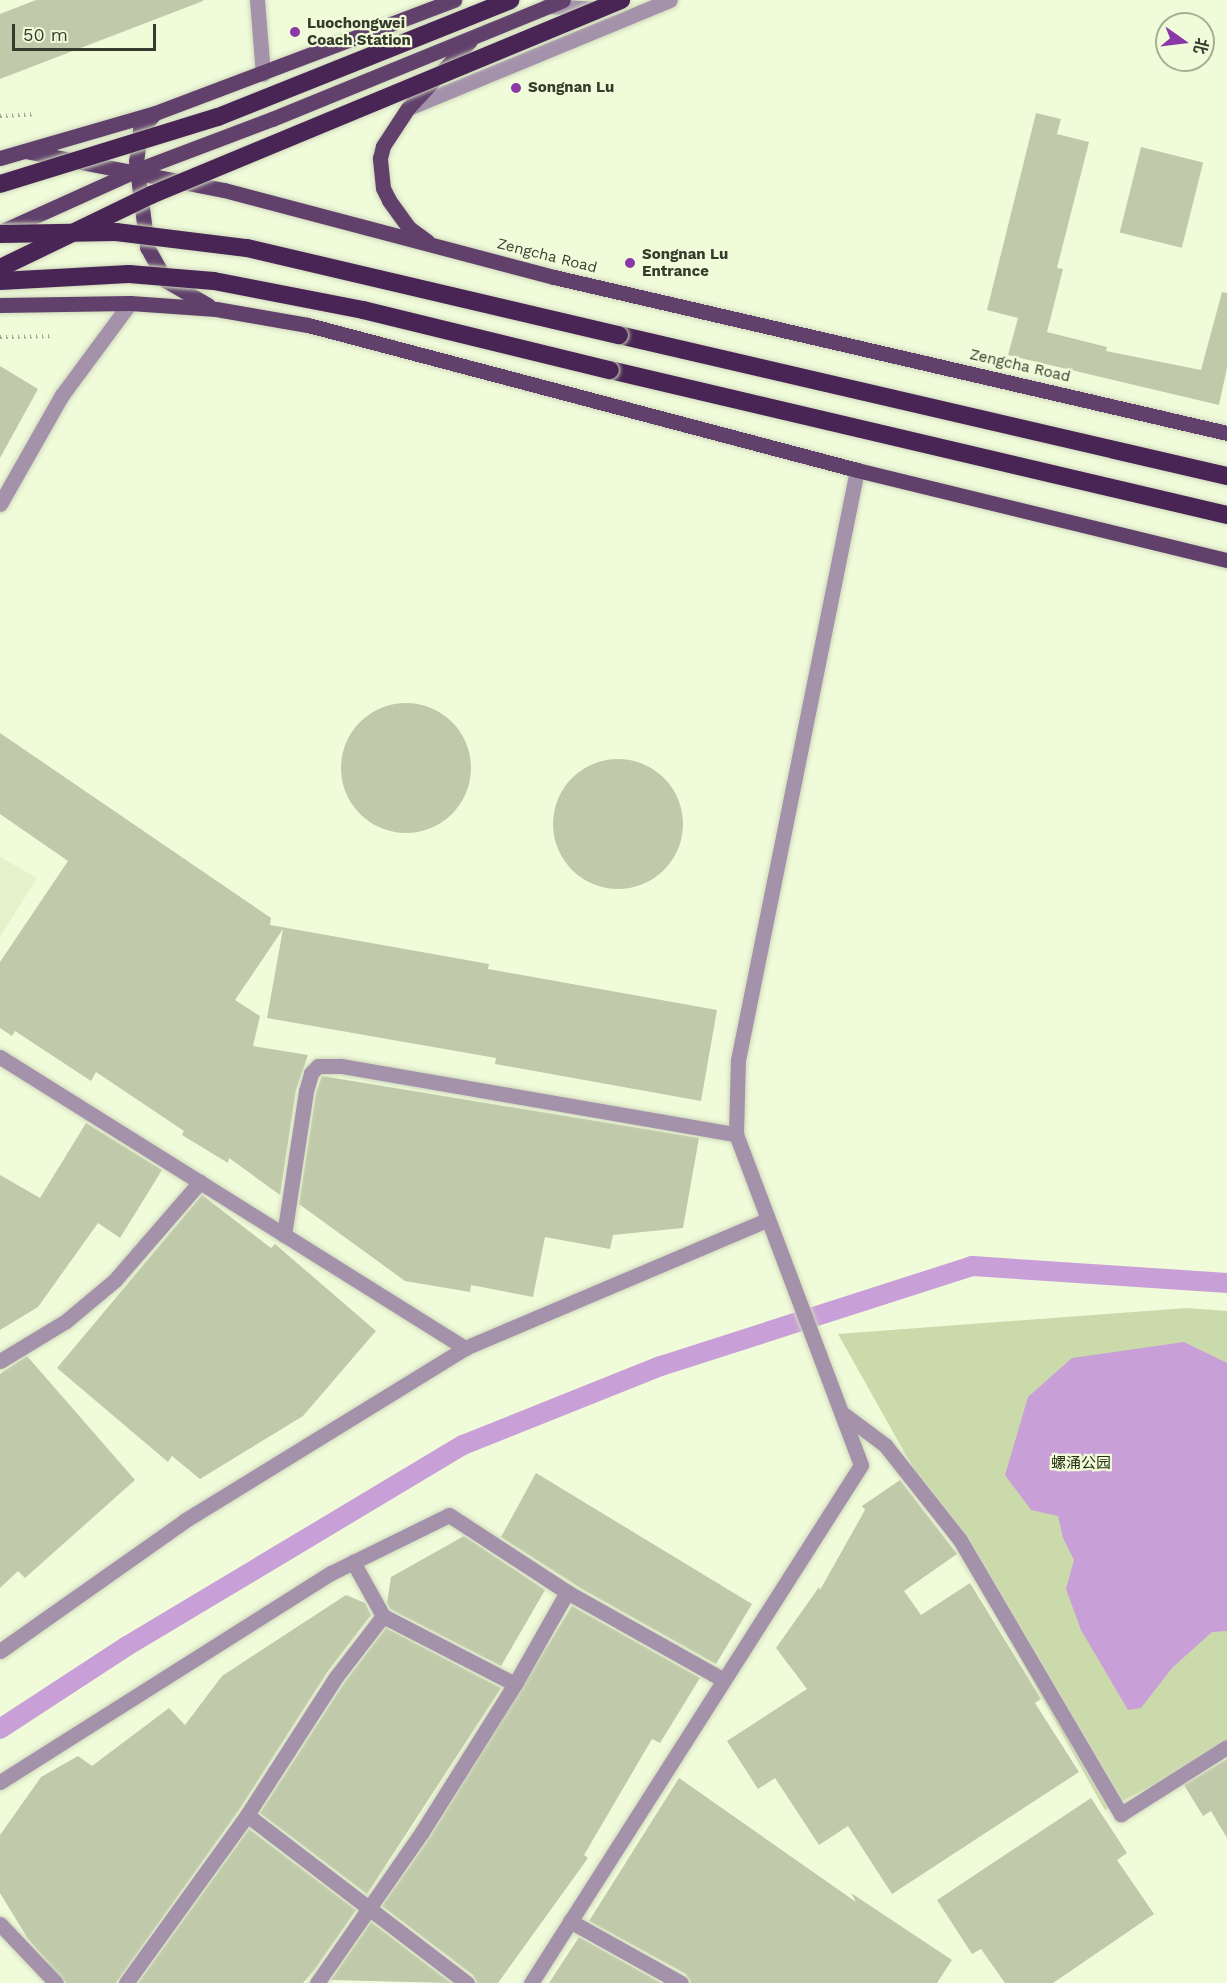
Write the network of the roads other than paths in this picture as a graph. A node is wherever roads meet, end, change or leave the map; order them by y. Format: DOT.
graph roads {
  1 [pos="257,0"];
  2 [pos="454,0"];
  3 [pos="510,0"];
  4 [pos="563,0"];
  5 [pos="621,0"];
  6 [pos="670,0"];
  7 [pos="547,6"];
  8 [pos="642,11"];
  9 [pos="474,37"];
  10 [pos="263,74"];
  11 [pos="408,108"];
  12 [pos="155,113"];
  13 [pos="25,151"];
  14 [pos="0,158"];
  15 [pos="136,170"];
  16 [pos="0,184"];
  17 [pos="0,233"];
  18 [pos="435,247"];
  19 [pos="0,268"];
  20 [pos="0,281"];
  21 [pos="130,303"];
  22 [pos="0,305"];
  23 [pos="216,309"];
  24 [pos="1227,433"];
  25 [pos="857,470"];
  26 [pos="1227,476"];
  27 [pos="0,504"];
  28 [pos="1227,515"];
  29 [pos="1227,560"];
  30 [pos="0,1057"];
  31 [pos="736,1134"];
  32 [pos="200,1182"];
  33 [pos="766,1220"];
  34 [pos="284,1235"];
  35 [pos="465,1348"];
  36 [pos="0,1361"];
  37 [pos="842,1413"];
  38 [pos="353,1562"];
  39 [pos="567,1592"];
  40 [pos="383,1616"];
  41 [pos="0,1651"];
  42 [pos="724,1680"];
  43 [pos="515,1684"];
  44 [pos="1227,1747"];
  45 [pos="0,1782"];
  46 [pos="247,1815"];
  47 [pos="371,1909"];
  48 [pos="570,1921"];
  49 [pos="0,1924"];
  50 [pos="322,1981"];
  51 [pos="56,1983"];
  52 [pos="126,1983"];
  53 [pos="468,1983"];
  54 [pos="531,1983"];
  55 [pos="681,1983"];
  1 -- 10 [label="street"];
  2 -- 10 [label="main road"];
  3 -- 16 [label="highway, bridge"];
  4 -- 7 [label="main road"];
  5 -- 19 [label="highway, bridge"];
  6 -- 8 [label="street"];
  7 -- 8 [label="street"];
  7 -- 9 [label="main road"];
  8 -- 11 [label="street"];
  9 -- 11 [label="main road"];
  9 -- 15 [label="main road"];
  10 -- 12 [label="main road"];
  11 -- 18 [label="main road"];
  12 -- 13 [label="main road"];
  12 -- 15 [label="main road"];
  13 -- 14 [label="main road, Zengcha Road"];
  13 -- 15 [label="main road, Zengcha Road"];
  15 -- 17 [label="main road"];
  15 -- 18 [label="main road, Zengcha Road"];
  15 -- 23 [label="main road"];
  17 -- 26 [label="highway, bridge"];
  18 -- 24 [label="main road, Zengcha Road"];
  20 -- 28 [label="highway, bridge"];
  21 -- 22 [label="main road"];
  21 -- 23 [label="main road"];
  21 -- 27 [label="street"];
  23 -- 25 [label="main road"];
  25 -- 29 [label="main road"];
  25 -- 31 [label="street"];
  30 -- 32 [label="street"];
  31 -- 33 [label="street"];
  31 -- 34 [label="street"];
  32 -- 34 [label="street"];
  32 -- 36 [label="street"];
  33 -- 35 [label="street"];
  33 -- 37 [label="street"];
  34 -- 35 [label="street"];
  35 -- 41 [label="street"];
  37 -- 42 [label="street"];
  37 -- 44 [label="street"];
  38 -- 39 [label="street"];
  38 -- 40 [label="street"];
  38 -- 45 [label="street"];
  39 -- 42 [label="street"];
  39 -- 43 [label="street"];
  40 -- 43 [label="street"];
  40 -- 46 [label="street"];
  42 -- 48 [label="street"];
  43 -- 47 [label="street"];
  46 -- 47 [label="street"];
  46 -- 52 [label="street"];
  47 -- 50 [label="street"];
  47 -- 53 [label="street"];
  48 -- 54 [label="street"];
  48 -- 55 [label="street"];
  49 -- 51 [label="street"];
}
